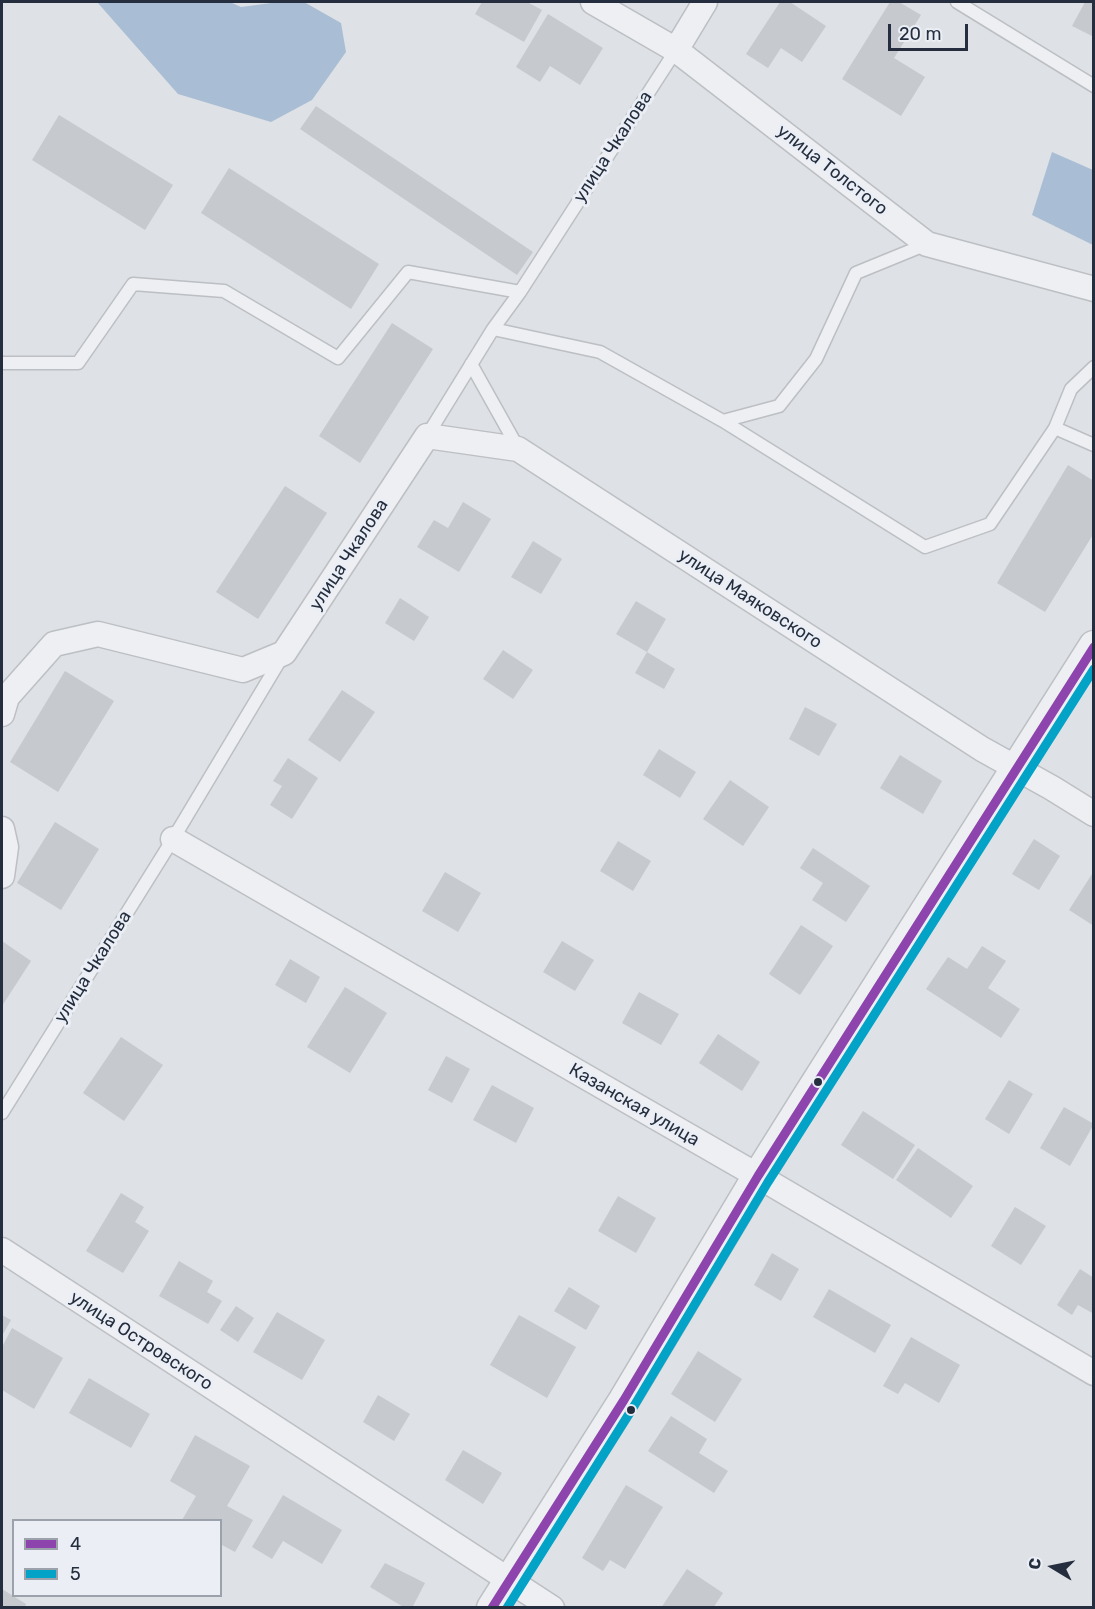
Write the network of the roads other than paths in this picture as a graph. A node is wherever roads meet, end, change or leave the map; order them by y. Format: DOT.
graph roads {
  1 [pos="593,2"];
  2 [pos="705,2"];
  3 [pos="957,2"];
  4 [pos="676,50"];
  5 [pos="1094,86"];
  6 [pos="927,244"];
  7 [pos="1094,289"];
  8 [pos="520,292"];
  9 [pos="493,329"];
  10 [pos="2,363"];
  11 [pos="471,364"];
  12 [pos="1094,368"];
  13 [pos="723,421"];
  14 [pos="1055,428"];
  15 [pos="427,436"];
  16 [pos="1094,445"];
  17 [pos="518,449"];
  18 [pos="1094,646"];
  19 [pos="284,653"];
  20 [pos="2,714"];
  21 [pos="1016,769"];
  22 [pos="1094,814"];
  23 [pos="2,829"];
  24 [pos="173,839"];
  25 [pos="2,876"];
  26 [pos="2,1113"];
  27 [pos="758,1176"];
  28 [pos="2,1250"];
  29 [pos="1094,1373"];
  30 [pos="510,1580"];
  31 [pos="492,1608"];
  32 [pos="552,1608"];
  1 -- 4 [label="street, улица Толстого"];
  2 -- 4 [label="street, улица Чкалова"];
  3 -- 5 [label="lane"];
  4 -- 6 [label="street, улица Толстого"];
  4 -- 8 [label="lane, улица Чкалова"];
  6 -- 7 [label="street, улица Толстого"];
  6 -- 13 [label="lane"];
  8 -- 9 [label="lane, улица Чкалова"];
  8 -- 10 [label="lane"];
  9 -- 11 [label="lane, улица Чкалова"];
  9 -- 13 [label="lane"];
  11 -- 15 [label="lane, улица Чкалова"];
  11 -- 17 [label="lane"];
  12 -- 14 [label="lane"];
  13 -- 14 [label="lane"];
  14 -- 16 [label="lane"];
  15 -- 17 [label="street, улица Маяковского"];
  15 -- 19 [label="street, улица Чкалова"];
  17 -- 21 [label="street, улица Маяковского"];
  18 -- 21 [label="street"];
  19 -- 20 [label="street"];
  19 -- 24 [label="lane, улица Чкалова"];
  21 -- 22 [label="street, улица Маяковского"];
  21 -- 27 [label="street"];
  23 -- 25 [label="street"];
  24 -- 26 [label="lane, улица Чкалова"];
  24 -- 27 [label="street, Казанская улица"];
  27 -- 29 [label="street, Казанская улица"];
  27 -- 30 [label="street"];
  28 -- 30 [label="street, улица Островского"];
  30 -- 31 [label="street"];
  30 -- 32 [label="street, улица Островского"];
}
